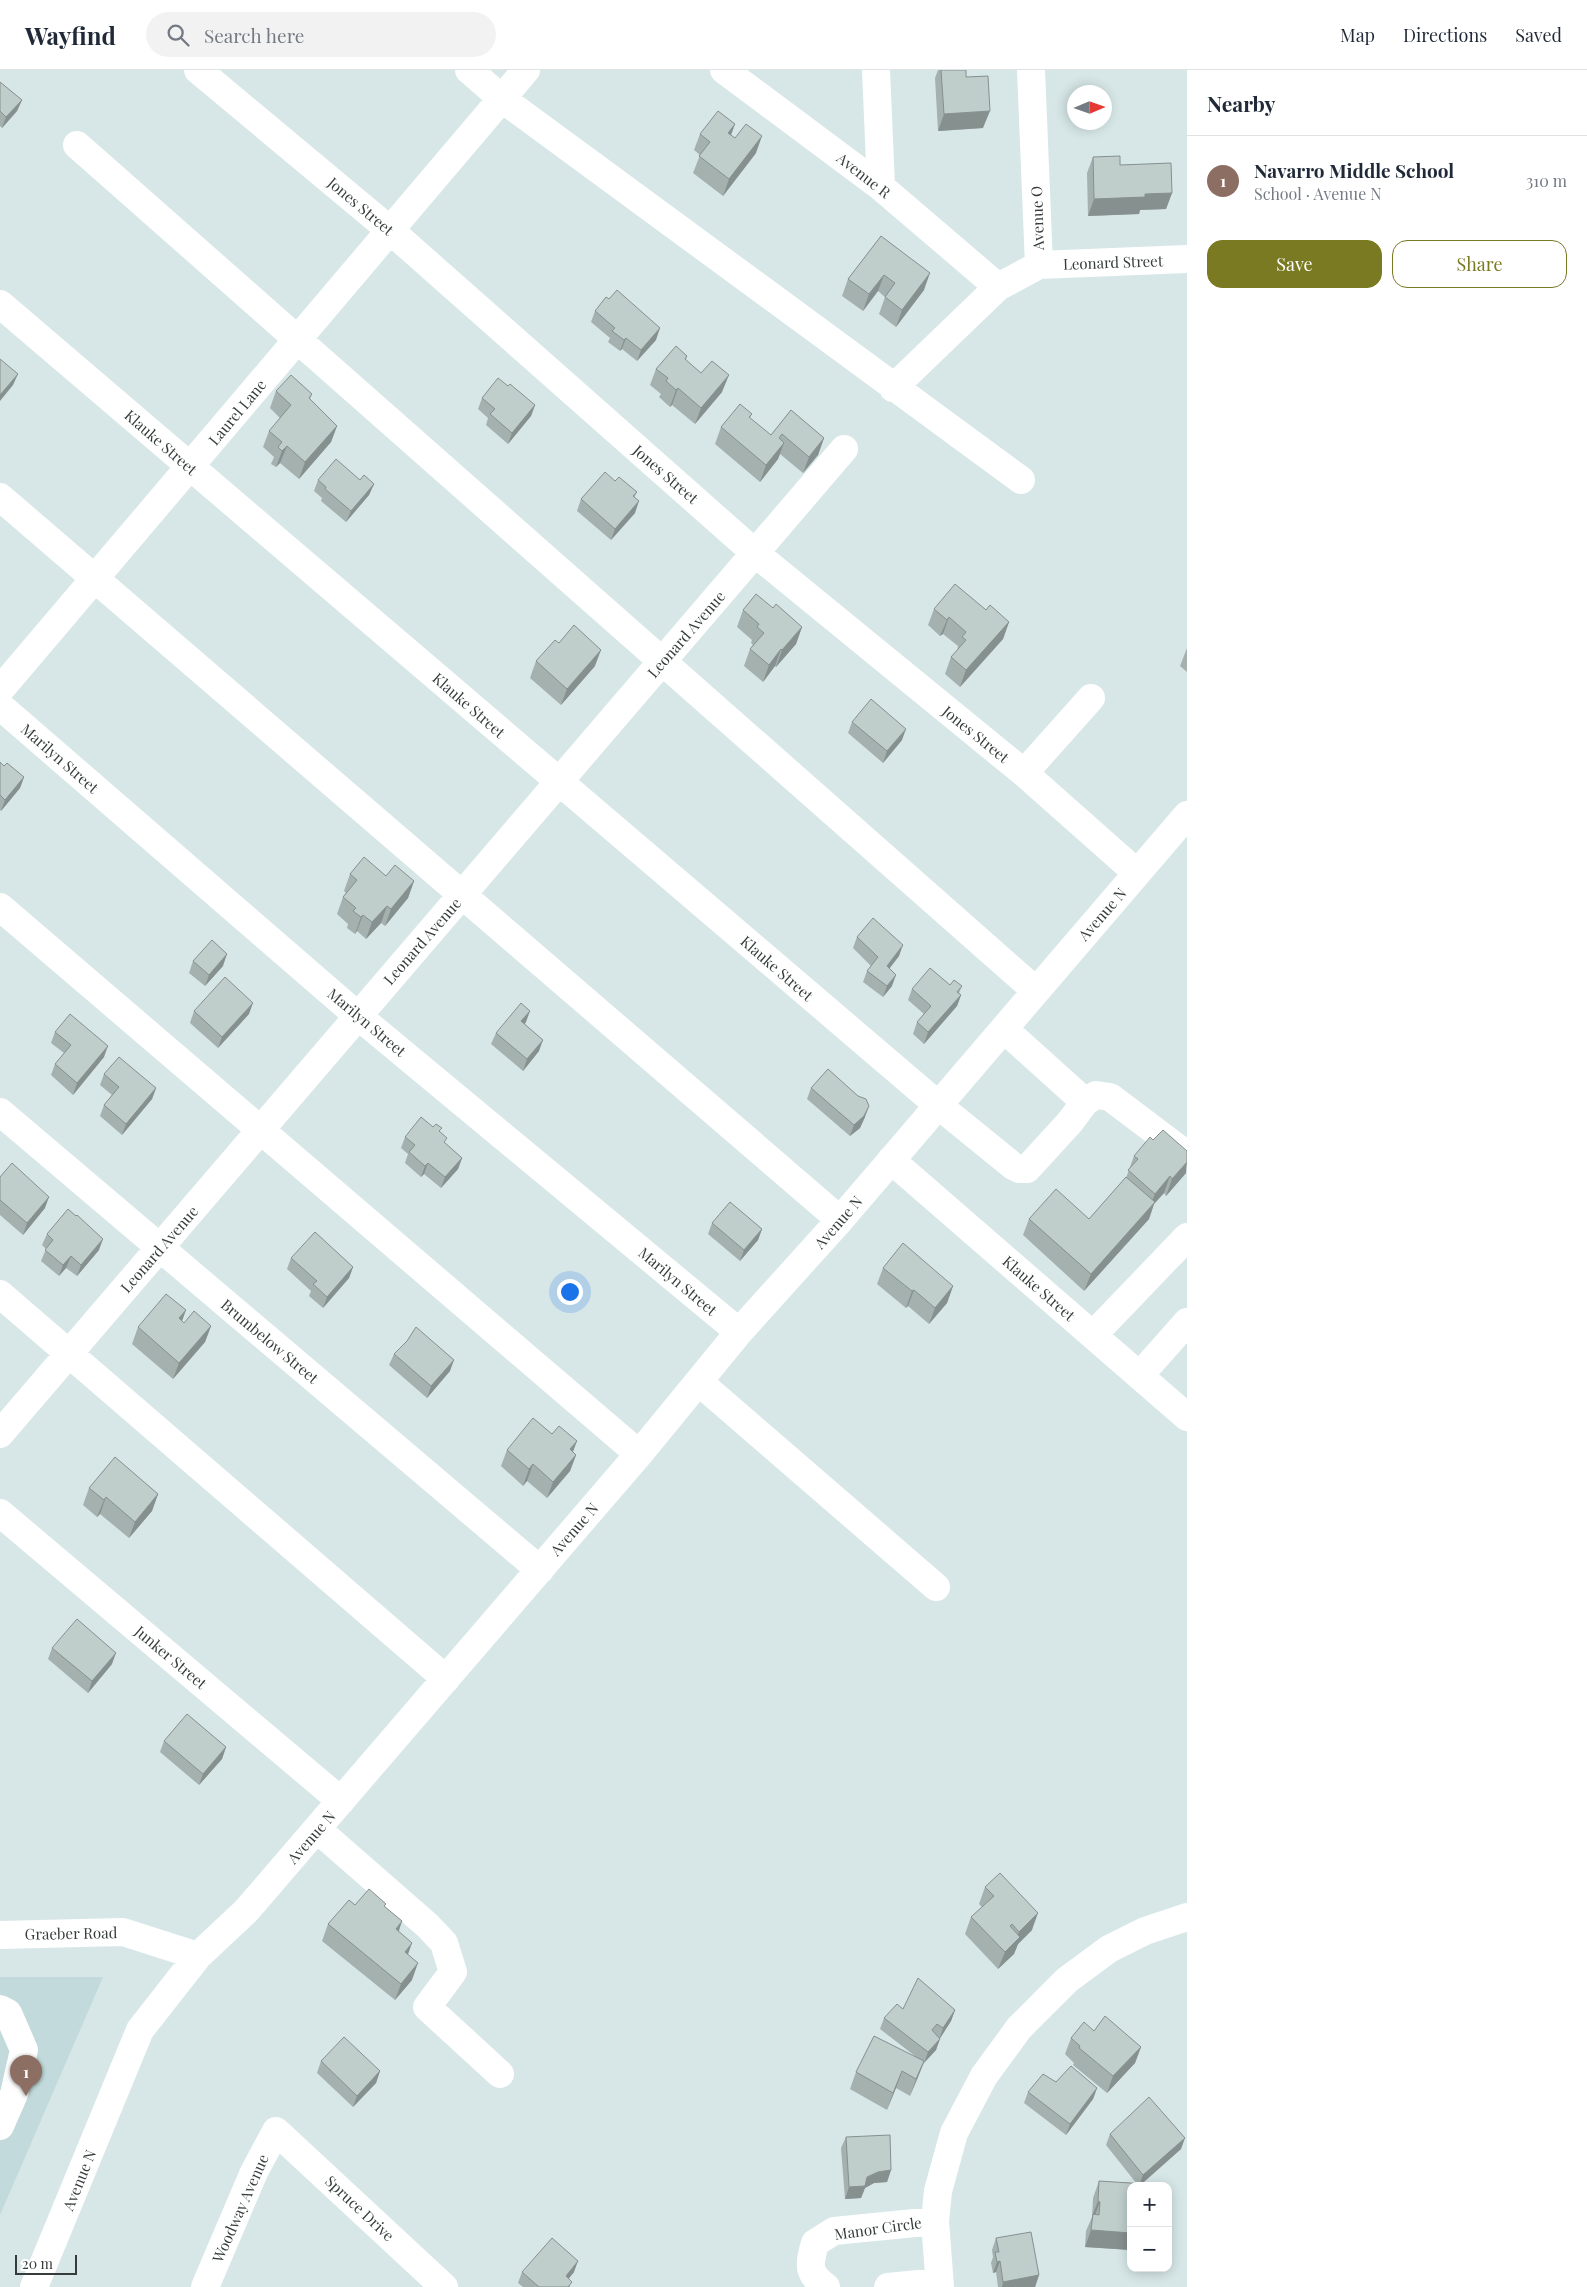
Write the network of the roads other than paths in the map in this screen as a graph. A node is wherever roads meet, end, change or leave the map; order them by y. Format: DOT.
graph roads {
  1 [pos="198,70"];
  2 [pos="469,70"];
  3 [pos="526,70"];
  4 [pos="724,70"];
  5 [pos="876,70"];
  6 [pos="1031,70"];
  7 [pos="501,98"];
  8 [pos="77,145"];
  9 [pos="881,187"];
  10 [pos="391,231"];
  11 [pos="1187,259"];
  12 [pos="1039,265"];
  13 [pos="998,287"];
  14 [pos="0,304"];
  15 [pos="298,340"];
  16 [pos="893,388"];
  17 [pos="844,449"];
  18 [pos="190,466"];
  19 [pos="1021,480"];
  20 [pos="0,496"];
  21 [pos="755,553"];
  22 [pos="95,578"];
  23 [pos="662,661"];
  24 [pos="0,690"];
  25 [pos="1090,698"];
  26 [pos="0,706"];
  27 [pos="1024,773"];
  28 [pos="559,782"];
  29 [pos="1187,815"];
  30 [pos="1137,874"];
  31 [pos="462,895"];
  32 [pos="0,907"];
  33 [pos="1036,991"];
  34 [pos="358,1016"];
  35 [pos="1004,1029"];
  36 [pos="1084,1102"];
  37 [pos="938,1105"];
  38 [pos="0,1112"];
  39 [pos="260,1130"];
  40 [pos="1187,1155"];
  41 [pos="891,1160"];
  42 [pos="840,1220"];
  43 [pos="1187,1237"];
  44 [pos="160,1248"];
  45 [pos="0,1294"];
  46 [pos="1187,1322"];
  47 [pos="739,1332"];
  48 [pos="1093,1335"];
  49 [pos="69,1354"];
  50 [pos="1140,1375"];
  51 [pos="699,1382"];
  52 [pos="1187,1417"];
  53 [pos="0,1434"];
  54 [pos="639,1454"];
  55 [pos="0,1513"];
  56 [pos="540,1570"];
  57 [pos="936,1587"];
  58 [pos="446,1679"];
  59 [pos="341,1801"];
  60 [pos="317,1828"];
  61 [pos="1187,1917"];
  62 [pos="0,1934"];
  63 [pos="198,1956"];
  64 [pos="0,2009"];
  65 [pos="500,2074"];
  66 [pos="0,2126"];
  67 [pos="276,2131"];
  68 [pos="935,2220"];
  69 [pos="939,2284"];
  70 [pos="34,2287"];
  71 [pos="205,2287"];
  72 [pos="444,2287"];
  73 [pos="826,2287"];
  74 [pos="888,2287"];
  1 -- 10 [label="street, Jones Street"];
  2 -- 7 [label="street"];
  3 -- 7 [label="street, Laurel Lane"];
  4 -- 9 [label="street, Avenue R"];
  5 -- 9 [label="street"];
  6 -- 12 [label="street, Avenue O"];
  7 -- 10 [label="street, Laurel Lane"];
  7 -- 16 [label="street"];
  8 -- 15 [label="street"];
  9 -- 13 [label="street, Avenue R"];
  10 -- 15 [label="street, Laurel Lane"];
  10 -- 21 [label="street, Jones Street"];
  11 -- 12 [label="street, Leonard Street"];
  12 -- 13 [label="street, Avenue O"];
  13 -- 16 [label="street, Avenue O"];
  14 -- 18 [label="street, Klauke Street"];
  15 -- 18 [label="street, Laurel Lane"];
  15 -- 23 [label="street"];
  16 -- 19 [label="street"];
  17 -- 21 [label="street, Leonard Avenue"];
  18 -- 22 [label="street, Laurel Lane"];
  18 -- 28 [label="street, Klauke Street"];
  20 -- 22 [label="street"];
  21 -- 23 [label="street, Leonard Avenue"];
  21 -- 27 [label="street, Jones Street"];
  22 -- 24 [label="street, Laurel Lane"];
  22 -- 31 [label="street"];
  23 -- 28 [label="street, Leonard Avenue"];
  23 -- 33 [label="street"];
  25 -- 27 [label="street"];
  26 -- 34 [label="street, Marilyn Street"];
  27 -- 30 [label="street, Jones Street"];
  28 -- 31 [label="street, Leonard Avenue"];
  28 -- 37 [label="street, Klauke Street"];
  29 -- 30 [label="street, Avenue N"];
  30 -- 33 [label="street, Avenue N"];
  31 -- 34 [label="street, Leonard Avenue"];
  31 -- 42 [label="street"];
  32 -- 39 [label="street"];
  33 -- 35 [label="street, Avenue N"];
  34 -- 39 [label="street, Leonard Avenue"];
  34 -- 47 [label="street, Marilyn Street"];
  35 -- 36 [label="street"];
  35 -- 37 [label="street, Avenue N"];
  36 -- 37 [label="street, Klauke Street"];
  36 -- 40 [label="street"];
  37 -- 41 [label="street, Avenue N"];
  38 -- 44 [label="street, Brumbelow Street"];
  39 -- 44 [label="street, Leonard Avenue"];
  39 -- 54 [label="street"];
  41 -- 42 [label="street, Avenue N"];
  41 -- 48 [label="street, Klauke Street"];
  42 -- 47 [label="street, Avenue N"];
  43 -- 48 [label="street"];
  44 -- 49 [label="street, Leonard Avenue"];
  44 -- 56 [label="street, Brumbelow Street"];
  45 -- 49 [label="street"];
  46 -- 50 [label="street"];
  47 -- 51 [label="street, Avenue N"];
  48 -- 50 [label="street, Klauke Street"];
  49 -- 53 [label="street, Leonard Avenue"];
  49 -- 58 [label="street"];
  50 -- 52 [label="street, Klauke Street"];
  51 -- 54 [label="street, Avenue N"];
  51 -- 57 [label="street"];
  54 -- 56 [label="street, Avenue N"];
  55 -- 59 [label="street, Junker Street"];
  56 -- 58 [label="street, Avenue N"];
  58 -- 59 [label="street, Avenue N"];
  59 -- 60 [label="street, Avenue N"];
  60 -- 63 [label="street, Avenue N"];
  60 -- 65 [label="street"];
  61 -- 68 [label="street"];
  62 -- 63 [label="street, Graeber Road"];
  63 -- 70 [label="street, Avenue N"];
  64 -- 66 [label="street"];
  67 -- 71 [label="street, Woodway Avenue"];
  67 -- 72 [label="street, Spruce Drive"];
  68 -- 69 [label="street"];
  68 -- 73 [label="street, Manor Circle"];
  69 -- 74 [label="street"];
}
